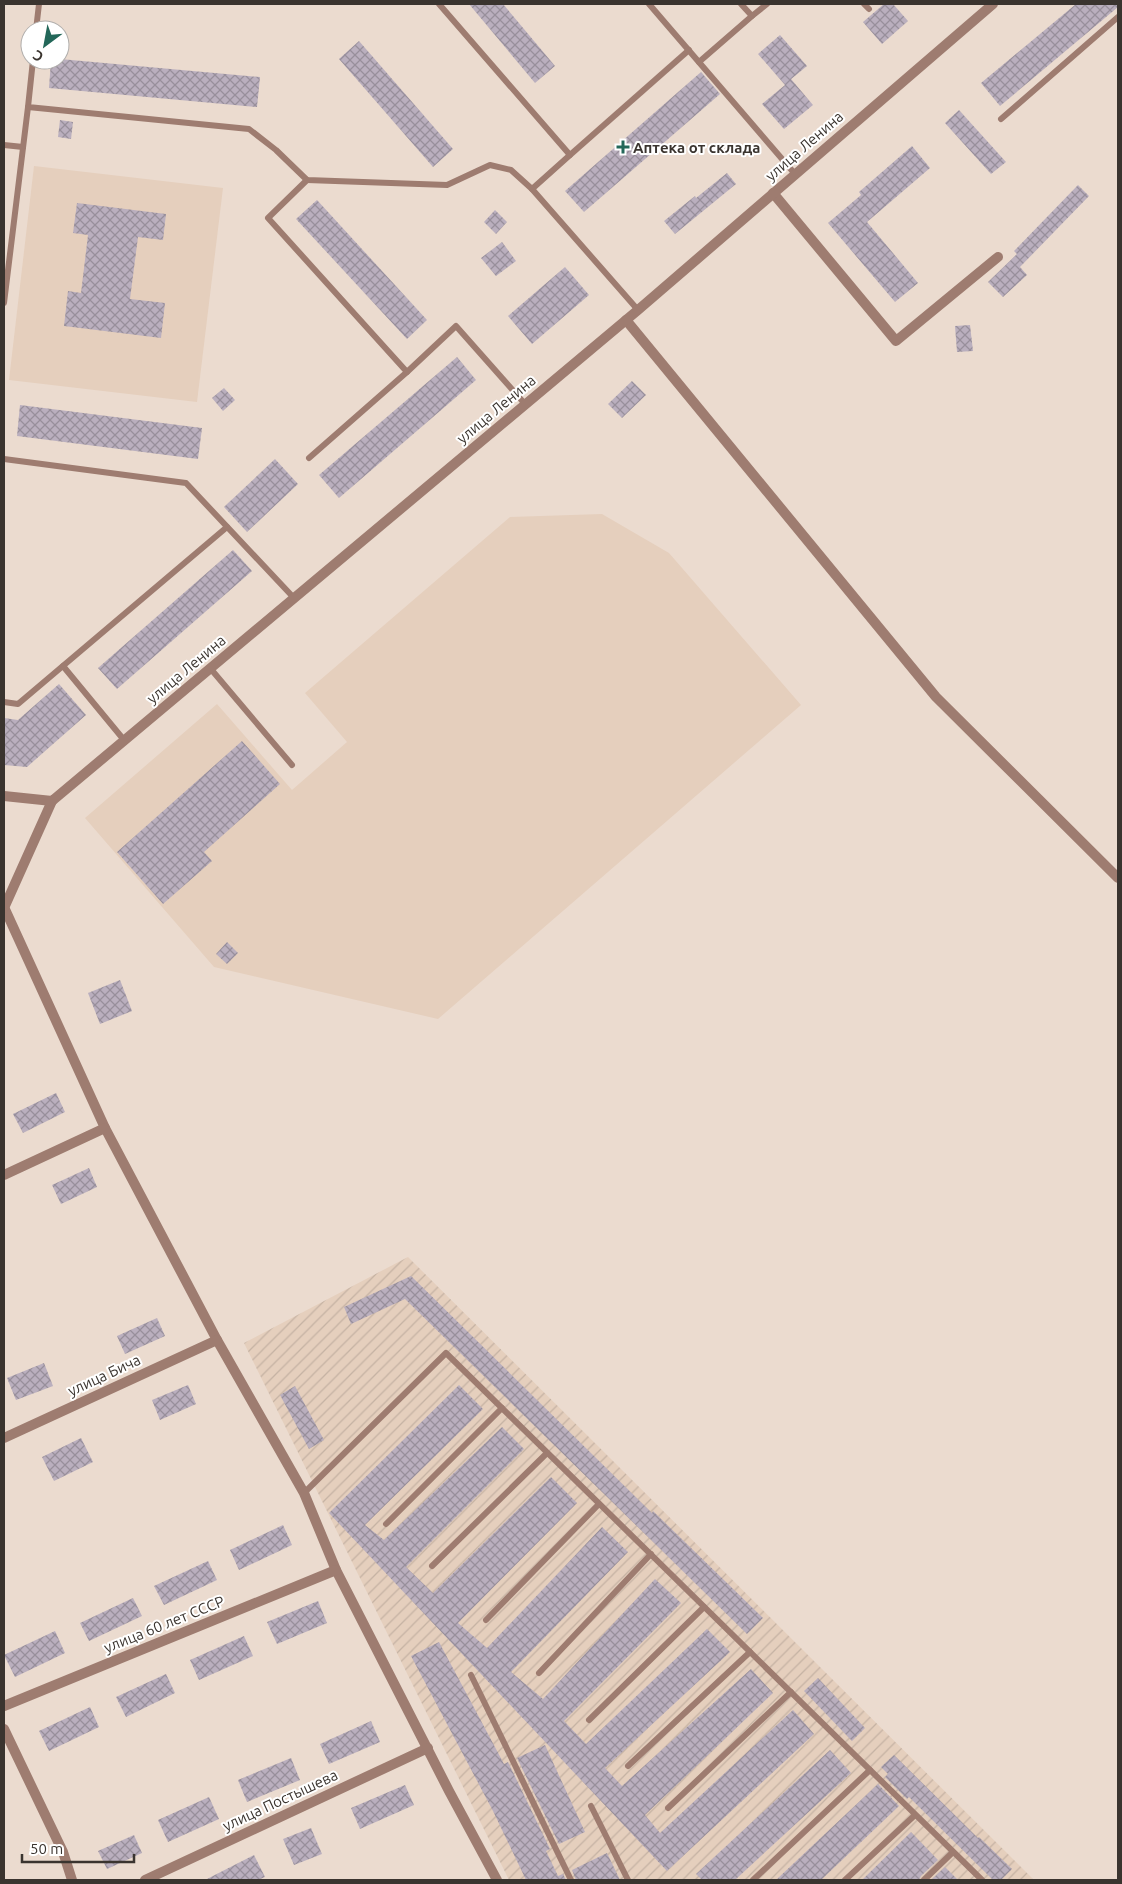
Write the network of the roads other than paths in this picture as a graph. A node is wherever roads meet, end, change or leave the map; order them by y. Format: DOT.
graph roads {
  1 [pos="39,4"];
  2 [pos="439,4"];
  3 [pos="649,4"];
  4 [pos="741,4"];
  5 [pos="767,4"];
  6 [pos="993,4"];
  7 [pos="752,16"];
  8 [pos="1118,17"];
  9 [pos="37,20"];
  10 [pos="688,50"];
  11 [pos="699,62"];
  12 [pos="32,70"];
  13 [pos="28,107"];
  14 [pos="1001,119"];
  15 [pos="4,145"];
  16 [pos="23,147"];
  17 [pos="570,155"];
  18 [pos="795,174"];
  19 [pos="307,180"];
  20 [pos="532,189"];
  21 [pos="773,193"];
  22 [pos="998,257"];
  23 [pos="4,303"];
  24 [pos="638,310"];
  25 [pos="626,320"];
  26 [pos="406,372"];
  27 [pos="525,404"];
  28 [pos="309,458"];
  29 [pos="4,459"];
  30 [pos="227,527"];
  31 [pos="294,598"];
  32 [pos="63,666"];
  33 [pos="210,668"];
  34 [pos="4,702"];
  35 [pos="124,740"];
  36 [pos="292,765"];
  37 [pos="4,796"];
  38 [pos="52,801"];
  39 [pos="1118,878"];
  40 [pos="4,908"];
  41 [pos="8,930"];
  42 [pos="105,1128"];
  43 [pos="4,1175"];
  44 [pos="217,1340"];
  45 [pos="502,1408"];
  46 [pos="4,1438"];
  47 [pos="547,1453"];
  48 [pos="304,1493"];
  49 [pos="599,1504"];
  50 [pos="386,1524"];
  51 [pos="651,1554"];
  52 [pos="432,1566"];
  53 [pos="336,1570"];
  54 [pos="704,1607"];
  55 [pos="486,1620"];
  56 [pos="750,1652"];
  57 [pos="539,1673"];
  58 [pos="471,1675"];
  59 [pos="791,1692"];
  60 [pos="4,1706"];
  61 [pos="589,1720"];
  62 [pos="4,1729"];
  63 [pos="428,1748"];
  64 [pos="628,1766"];
  65 [pos="870,1770"];
  66 [pos="591,1806"];
  67 [pos="668,1808"];
  68 [pos="915,1815"];
  69 [pos="953,1852"];
  70 [pos="72,1880"];
  71 [pos="146,1880"];
  72 [pos="497,1880"];
  73 [pos="571,1880"];
  74 [pos="628,1880"];
  75 [pos="753,1880"];
  76 [pos="845,1880"];
  77 [pos="924,1880"];
  78 [pos="982,1880"];
  1 -- 9 [label="lane"];
  2 -- 17 [label="lane"];
  3 -- 10 [label="lane"];
  4 -- 7 [label="lane"];
  5 -- 7 [label="lane"];
  6 -- 18 [label="street, улица Ленина"];
  7 -- 11 [label="lane"];
  8 -- 14 [label="lane"];
  10 -- 11 [label="lane"];
  10 -- 17 [label="lane"];
  11 -- 18 [label="lane"];
  12 -- 13 [label="lane"];
  13 -- 16 [label="lane"];
  13 -- 19 [label="lane"];
  15 -- 16 [label="lane"];
  16 -- 23 [label="lane"];
  17 -- 20 [label="lane"];
  18 -- 21 [label="street, улица Ленина"];
  19 -- 20 [label="lane"];
  19 -- 26 [label="lane"];
  20 -- 24 [label="lane"];
  21 -- 22 [label="street"];
  21 -- 24 [label="street, улица Ленина"];
  24 -- 25 [label="street, улица Ленина"];
  25 -- 27 [label="street, улица Ленина"];
  25 -- 39 [label="street"];
  26 -- 27 [label="lane"];
  26 -- 28 [label="lane"];
  27 -- 31 [label="street, улица Ленина"];
  29 -- 30 [label="lane"];
  30 -- 31 [label="lane"];
  30 -- 32 [label="lane"];
  31 -- 33 [label="street, улица Ленина"];
  32 -- 34 [label="lane"];
  32 -- 35 [label="lane"];
  33 -- 35 [label="street, улица Ленина"];
  33 -- 36 [label="lane"];
  35 -- 38 [label="street, улица Ленина"];
  37 -- 38 [label="street"];
  38 -- 40 [label="street"];
  40 -- 41 [label="street"];
  41 -- 42 [label="street"];
  42 -- 43 [label="street"];
  42 -- 44 [label="street"];
  44 -- 46 [label="street, улица Бича"];
  44 -- 48 [label="street"];
  45 -- 47 [label="lane"];
  45 -- 48 [label="lane"];
  45 -- 50 [label="lane"];
  47 -- 49 [label="lane"];
  47 -- 52 [label="lane"];
  48 -- 53 [label="street"];
  49 -- 51 [label="lane"];
  49 -- 55 [label="lane"];
  51 -- 54 [label="lane"];
  51 -- 57 [label="lane"];
  53 -- 60 [label="street, улица 60 лет СССР"];
  53 -- 63 [label="street"];
  54 -- 56 [label="lane"];
  54 -- 61 [label="lane"];
  56 -- 59 [label="lane"];
  56 -- 64 [label="lane"];
  58 -- 73 [label="lane"];
  59 -- 65 [label="lane"];
  59 -- 67 [label="lane"];
  62 -- 70 [label="street"];
  63 -- 71 [label="street, улица Постышева"];
  63 -- 72 [label="street"];
  65 -- 68 [label="lane"];
  65 -- 75 [label="lane"];
  66 -- 74 [label="lane"];
  68 -- 69 [label="lane"];
  68 -- 76 [label="lane"];
  69 -- 77 [label="lane"];
  69 -- 78 [label="lane"];
}
